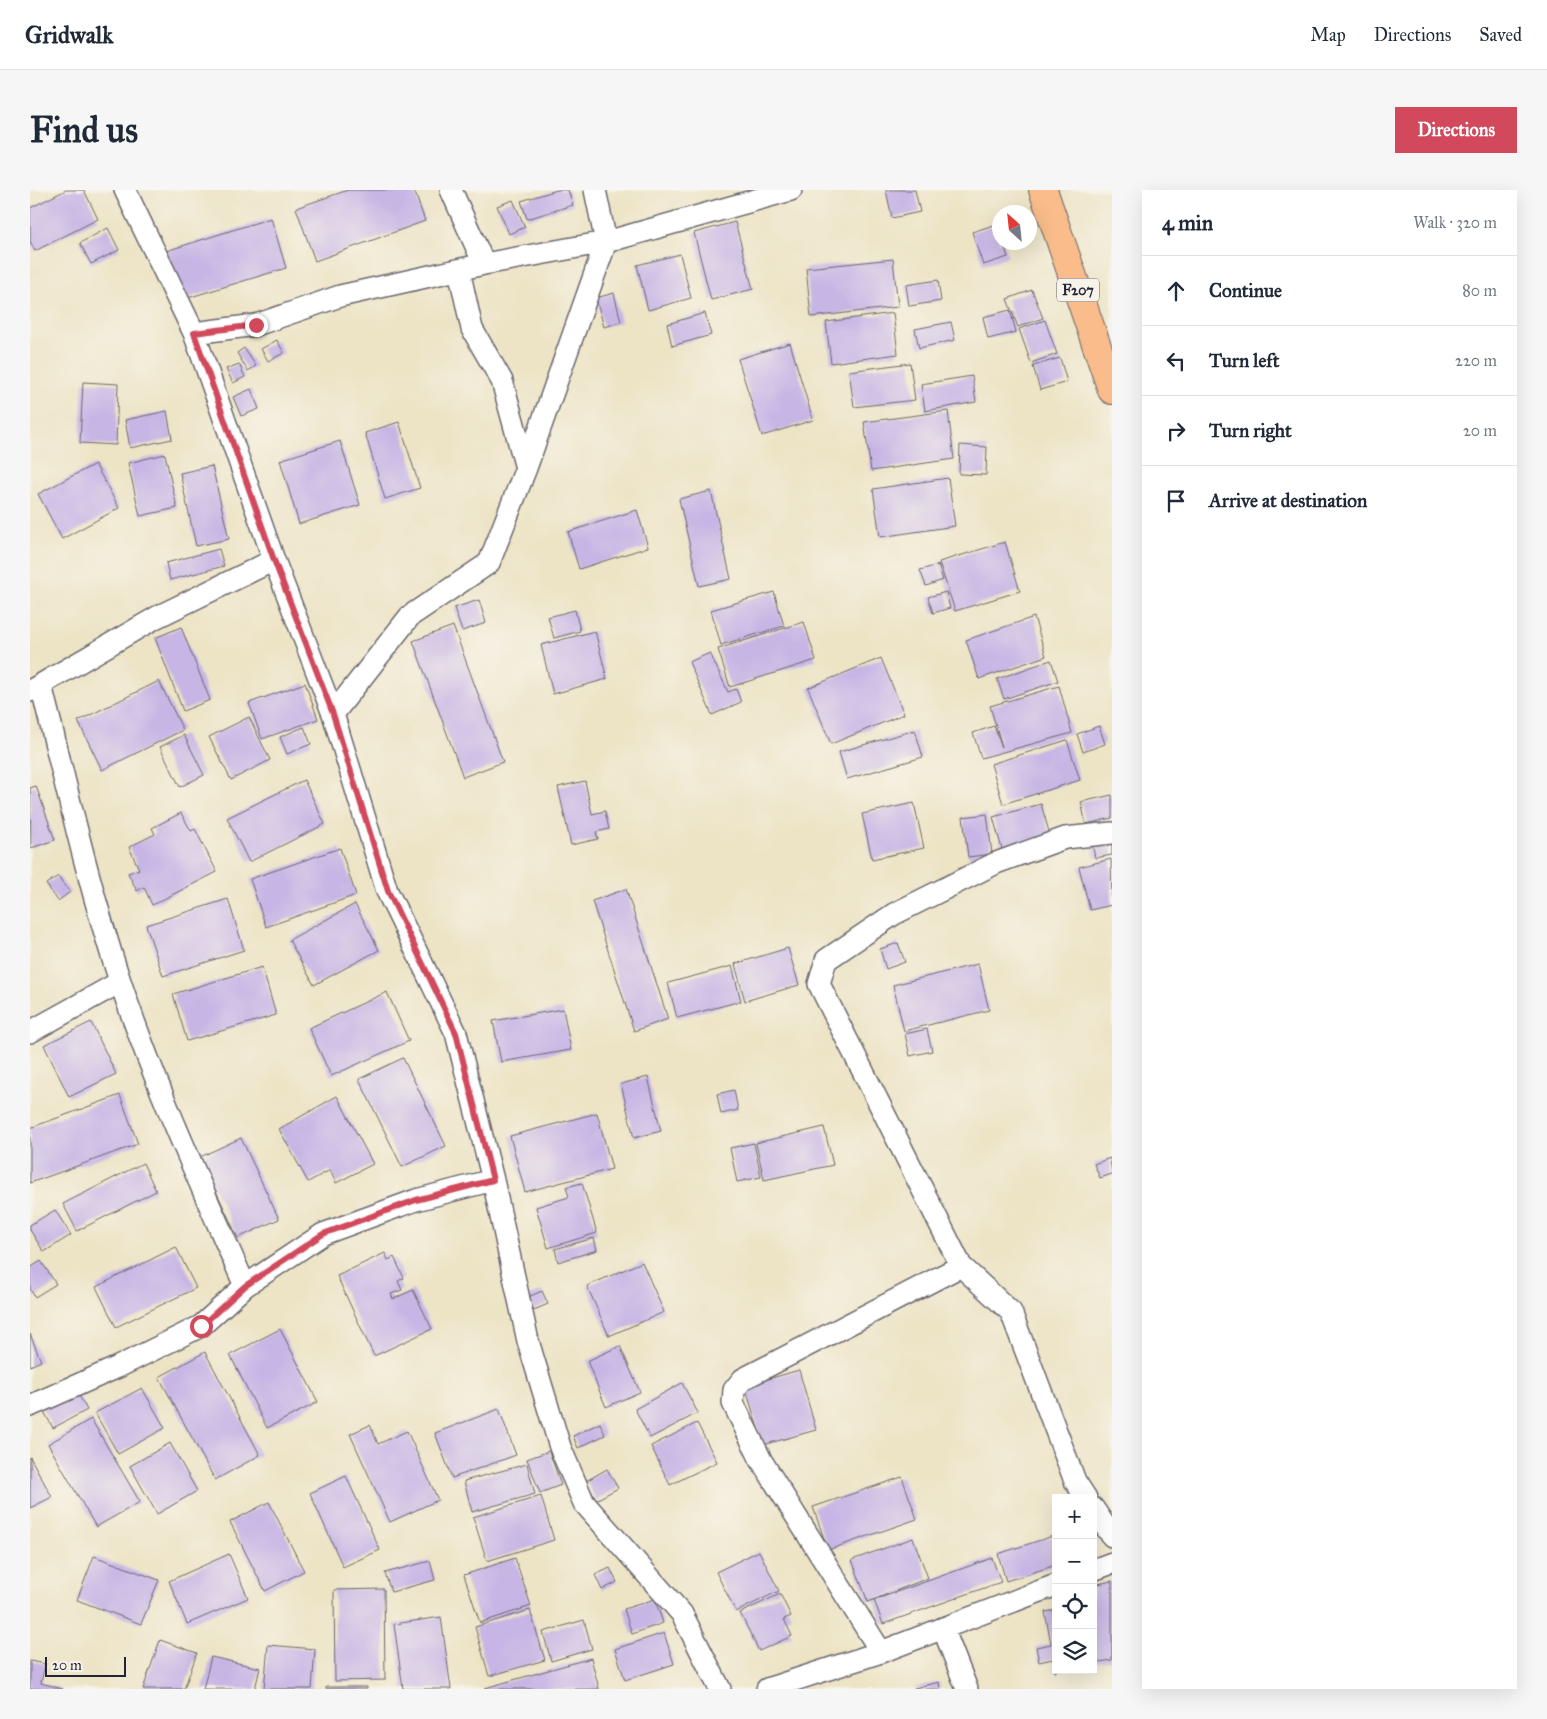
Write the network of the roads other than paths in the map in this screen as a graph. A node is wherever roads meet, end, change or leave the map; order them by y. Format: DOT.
graph roads {
  1 [pos="125,190"];
  2 [pos="451,190"];
  3 [pos="595,190"];
  4 [pos="791,190"];
  5 [pos="1043,190"];
  6 [pos="606,242"];
  7 [pos="484,264"];
  8 [pos="459,270"];
  9 [pos="194,333"];
  10 [pos="1112,390"];
  11 [pos="526,468"];
  12 [pos="274,560"];
  13 [pos="36,688"];
  14 [pos="333,714"];
  15 [pos="1112,833"];
  16 [pos="120,982"];
  17 [pos="30,1032"];
  18 [pos="493,1180"];
  19 [pos="961,1266"];
  20 [pos="245,1286"];
  21 [pos="30,1406"];
  22 [pos="1083,1494"];
  23 [pos="1097,1514"];
  24 [pos="1112,1536"];
  25 [pos="1112,1563"];
  26 [pos="1097,1569"];
  27 [pos="1052,1587"];
  28 [pos="943,1628"];
  29 [pos="881,1652"];
  30 [pos="720,1689"];
  31 [pos="767,1689"];
  32 [pos="967,1689"];
  1 -- 9 [label="street"];
  2 -- 7 [label="street"];
  3 -- 6 [label="street"];
  4 -- 6 [label="street"];
  5 -- 10 [label="main road, F207"];
  6 -- 7 [label="street"];
  6 -- 11 [label="street"];
  7 -- 8 [label="street"];
  8 -- 9 [label="street"];
  8 -- 11 [label="street"];
  9 -- 12 [label="street"];
  11 -- 14 [label="street"];
  12 -- 13 [label="street"];
  12 -- 14 [label="street"];
  13 -- 16 [label="street"];
  14 -- 18 [label="street"];
  15 -- 19 [label="street"];
  16 -- 17 [label="street"];
  16 -- 20 [label="street"];
  18 -- 20 [label="street"];
  18 -- 30 [label="street"];
  19 -- 22 [label="street"];
  19 -- 29 [label="street"];
  20 -- 21 [label="street"];
  23 -- 24 [label="street"];
  25 -- 26 [label="street"];
  27 -- 28 [label="street"];
  28 -- 29 [label="street"];
  28 -- 32 [label="street"];
  29 -- 31 [label="street"];
}
